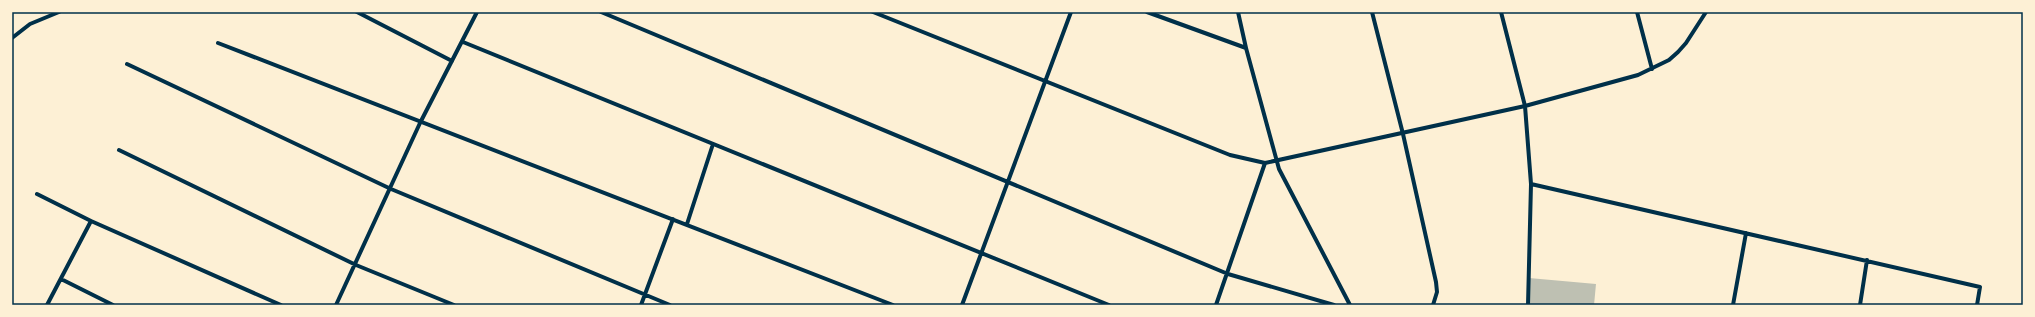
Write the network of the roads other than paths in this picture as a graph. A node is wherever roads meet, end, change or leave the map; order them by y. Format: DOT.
graph roads {
  1 [pos="59,12"];
  2 [pos="357,12"];
  3 [pos="477,12"];
  4 [pos="600,12"];
  5 [pos="873,12"];
  6 [pos="1071,12"];
  7 [pos="1147,12"];
  8 [pos="1238,12"];
  9 [pos="1372,12"];
  10 [pos="1501,12"];
  11 [pos="1637,12"];
  12 [pos="1706,12"];
  13 [pos="12,38"];
  14 [pos="463,42"];
  15 [pos="218,43"];
  16 [pos="1246,48"];
  17 [pos="452,61"];
  18 [pos="127,64"];
  19 [pos="1652,69"];
  20 [pos="1045,82"];
  21 [pos="1525,106"];
  22 [pos="420,123"];
  23 [pos="1403,134"];
  24 [pos="713,144"];
  25 [pos="119,150"];
  26 [pos="1277,162"];
  27 [pos="1265,164"];
  28 [pos="1007,182"];
  29 [pos="1531,184"];
  30 [pos="391,189"];
  31 [pos="37,194"];
  32 [pos="673,219"];
  33 [pos="91,221"];
  34 [pos="686,224"];
  35 [pos="1746,233"];
  36 [pos="982,255"];
  37 [pos="1867,260"];
  38 [pos="356,265"];
  39 [pos="1228,274"];
  40 [pos="61,279"];
  41 [pos="645,295"];
  42 [pos="48,305"];
  43 [pos="113,305"];
  44 [pos="280,305"];
  45 [pos="336,305"];
  46 [pos="454,305"];
  47 [pos="641,305"];
  48 [pos="670,305"];
  49 [pos="893,305"];
  50 [pos="962,305"];
  51 [pos="1109,305"];
  52 [pos="1216,305"];
  53 [pos="1334,305"];
  54 [pos="1350,305"];
  55 [pos="1433,305"];
  56 [pos="1528,305"];
  57 [pos="1733,305"];
  58 [pos="1860,305"];
  59 [pos="1977,305"];
  1 -- 13 [label="street"];
  2 -- 17 [label="street"];
  3 -- 14 [label="street"];
  4 -- 28 [label="street"];
  5 -- 20 [label="street"];
  6 -- 20 [label="street"];
  7 -- 16 [label="street"];
  8 -- 16 [label="street"];
  9 -- 23 [label="street"];
  10 -- 21 [label="street"];
  11 -- 19 [label="street"];
  12 -- 19 [label="street"];
  14 -- 17 [label="street"];
  14 -- 24 [label="street"];
  15 -- 22 [label="street"];
  16 -- 26 [label="street"];
  17 -- 22 [label="street"];
  18 -- 30 [label="street"];
  19 -- 21 [label="street"];
  20 -- 27 [label="street"];
  20 -- 28 [label="street"];
  21 -- 23 [label="street"];
  21 -- 29 [label="street"];
  22 -- 30 [label="street"];
  22 -- 32 [label="street"];
  23 -- 26 [label="street"];
  23 -- 55 [label="street"];
  24 -- 34 [label="street"];
  24 -- 36 [label="street"];
  25 -- 38 [label="street"];
  26 -- 27 [label="street"];
  26 -- 54 [label="street"];
  27 -- 39 [label="street"];
  28 -- 36 [label="street"];
  28 -- 39 [label="street"];
  29 -- 35 [label="street"];
  29 -- 56 [label="street"];
  30 -- 38 [label="street"];
  30 -- 41 [label="street"];
  31 -- 33 [label="street"];
  32 -- 34 [label="street"];
  32 -- 41 [label="street"];
  33 -- 40 [label="street"];
  33 -- 44 [label="street"];
  34 -- 49 [label="street"];
  35 -- 37 [label="street"];
  35 -- 57 [label="street"];
  36 -- 50 [label="street"];
  36 -- 51 [label="street"];
  37 -- 58 [label="street"];
  37 -- 59 [label="street"];
  38 -- 45 [label="street"];
  38 -- 46 [label="street"];
  39 -- 52 [label="street"];
  39 -- 53 [label="street"];
  40 -- 42 [label="street"];
  40 -- 43 [label="street"];
  41 -- 47 [label="street"];
  41 -- 48 [label="street"];
}
